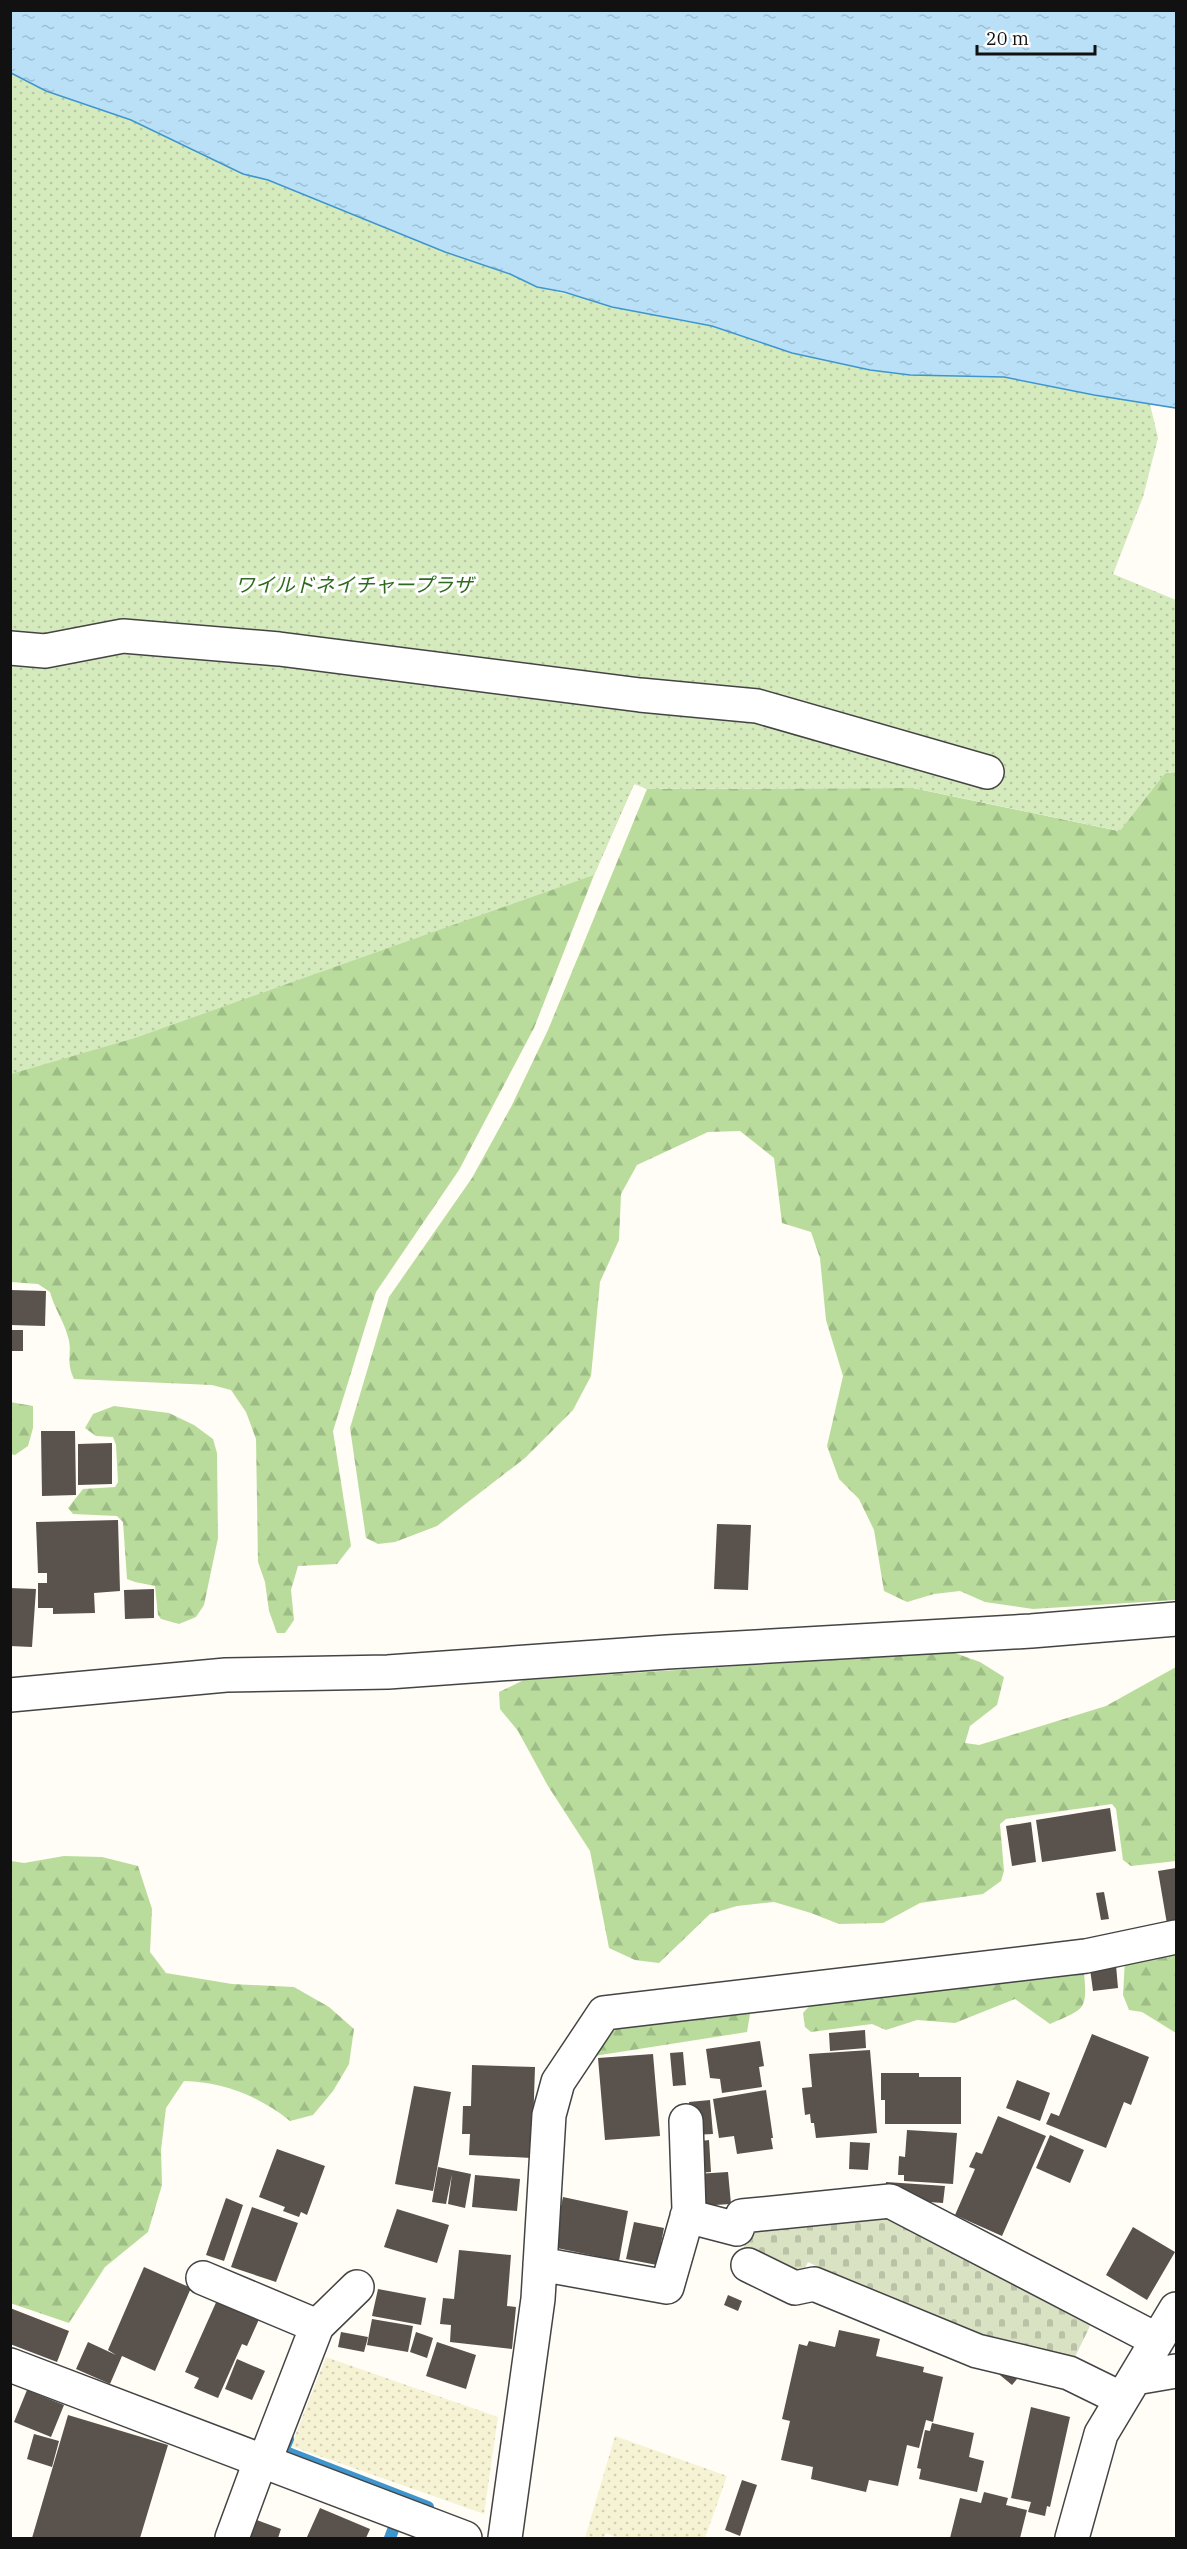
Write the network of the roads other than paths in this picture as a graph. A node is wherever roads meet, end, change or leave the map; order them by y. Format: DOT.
graph roads {
  1 [pos="10,648"];
  2 [pos="987,772"];
  3 [pos="1176,1619"];
  4 [pos="10,1695"];
  5 [pos="1176,1937"];
  6 [pos="686,2121"];
  7 [pos="687,2216"];
  8 [pos="540,2264"];
  9 [pos="748,2265"];
  10 [pos="203,2278"];
  11 [pos="357,2287"];
  12 [pos="1176,2308"];
  13 [pos="317,2326"];
  14 [pos="1157,2340"];
  15 [pos="10,2365"];
  16 [pos="1176,2371"];
  17 [pos="1128,2389"];
  18 [pos="262,2462"];
  19 [pos="405,2528"];
  20 [pos="232,2538"];
  21 [pos="465,2538"];
  22 [pos="505,2538"];
  23 [pos="1072,2538"];
  1 -- 2 [label="street"];
  3 -- 4 [label="street"];
  5 -- 8 [label="street"];
  6 -- 7 [label="street"];
  7 -- 8 [label="street"];
  7 -- 14 [label="street"];
  8 -- 22 [label="street"];
  9 -- 17 [label="street"];
  10 -- 13 [label="street"];
  11 -- 13 [label="street"];
  12 -- 14 [label="street"];
  13 -- 18 [label="street"];
  14 -- 17 [label="street"];
  15 -- 18 [label="street"];
  16 -- 17 [label="street"];
  17 -- 23 [label="street"];
  18 -- 19 [label="street"];
  18 -- 20 [label="street"];
  19 -- 21 [label="street"];
}
